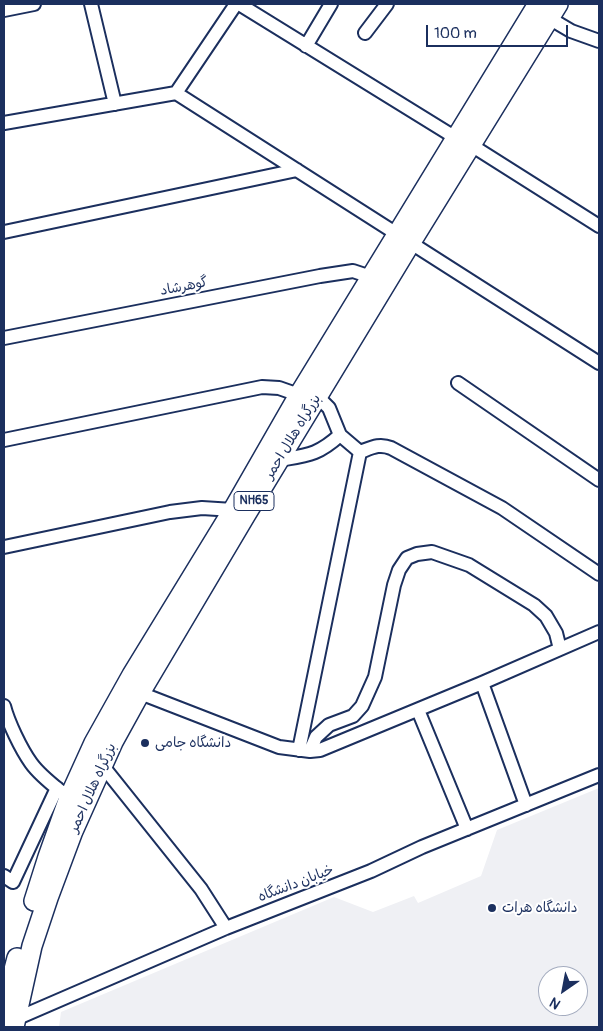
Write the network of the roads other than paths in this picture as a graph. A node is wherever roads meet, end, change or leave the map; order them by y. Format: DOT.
graph roads {
  1 [pos="34,4"];
  2 [pos="91,4"];
  3 [pos="238,4"];
  4 [pos="332,4"];
  5 [pos="386,4"];
  6 [pos="548,9"];
  7 [pos="4,10"];
  8 [pos="365,33"];
  9 [pos="599,42"];
  10 [pos="306,46"];
  11 [pos="176,93"];
  12 [pos="115,104"];
  13 [pos="4,123"];
  14 [pos="464,142"];
  15 [pos="297,170"];
  16 [pos="599,226"];
  17 [pos="4,232"];
  18 [pos="404,238"];
  19 [pos="371,277"];
  20 [pos="4,338"];
  21 [pos="599,363"];
  22 [pos="458,383"];
  23 [pos="299,395"];
  24 [pos="318,397"];
  25 [pos="340,435"];
  26 [pos="4,440"];
  27 [pos="360,452"];
  28 [pos="279,460"];
  29 [pos="599,480"];
  30 [pos="233,510"];
  31 [pos="4,547"];
  32 [pos="599,574"];
  33 [pos="599,632"];
  34 [pos="560,649"];
  35 [pos="482,683"];
  36 [pos="140,693"];
  37 [pos="4,706"];
  38 [pos="418,710"];
  39 [pos="304,750"];
  40 [pos="102,765"];
  41 [pos="599,775"];
  42 [pos="63,793"];
  43 [pos="526,805"];
  44 [pos="468,829"];
  45 [pos="4,876"];
  46 [pos="226,928"];
  47 [pos="9,1020"];
  1 -- 7 [label="street"];
  2 -- 12 [label="street"];
  3 -- 10 [label="street"];
  3 -- 11 [label="street"];
  4 -- 10 [label="street"];
  5 -- 8 [label="street"];
  6 -- 9 [label="street"];
  6 -- 14 [label="highway, بزرگراه هلال احمر / NH65"];
  10 -- 14 [label="street"];
  11 -- 12 [label="street"];
  11 -- 15 [label="street"];
  12 -- 13 [label="street"];
  14 -- 16 [label="street"];
  14 -- 18 [label="highway, بزرگراه هلال احمر / NH65"];
  15 -- 17 [label="street"];
  15 -- 18 [label="street"];
  18 -- 19 [label="highway, بزرگراه هلال احمر / NH65"];
  18 -- 21 [label="street"];
  18 -- 24 [label="highway, بزرگراه هلال احمر / NH65"];
  19 -- 20 [label="street, گوهرشاد"];
  19 -- 23 [label="highway, بزرگراه هلال احمر / NH65"];
  22 -- 29 [label="street"];
  23 -- 26 [label="street"];
  23 -- 30 [label="highway, بزرگراه هلال احمر / NH65"];
  24 -- 25 [label="street"];
  24 -- 28 [label="highway, بزرگراه هلال احمر / NH65"];
  25 -- 27 [label="street"];
  25 -- 28 [label="street"];
  27 -- 32 [label="street"];
  27 -- 39 [label="street"];
  28 -- 36 [label="highway, بزرگراه هلال احمر / NH65"];
  30 -- 31 [label="street"];
  30 -- 42 [label="highway, بزرگراه هلال احمر / NH65"];
  33 -- 34 [label="street"];
  34 -- 35 [label="street"];
  34 -- 39 [label="street"];
  35 -- 38 [label="street"];
  35 -- 43 [label="street"];
  36 -- 39 [label="street"];
  36 -- 40 [label="highway, بزرگراه هلال احمر / NH65"];
  37 -- 42 [label="street"];
  38 -- 39 [label="street"];
  38 -- 44 [label="street"];
  40 -- 46 [label="street"];
  40 -- 47 [label="highway, بزرگراه هلال احمر / NH65"];
  41 -- 43 [label="street, خیابان دانشگاه"];
  42 -- 45 [label="street"];
  42 -- 47 [label="highway, بزرگراه هلال احمر / NH65"];
  43 -- 44 [label="street, خیابان دانشگاه"];
  44 -- 46 [label="street, خیابان دانشگاه"];
  46 -- 47 [label="street, خیابان دانشگاه"];
}
